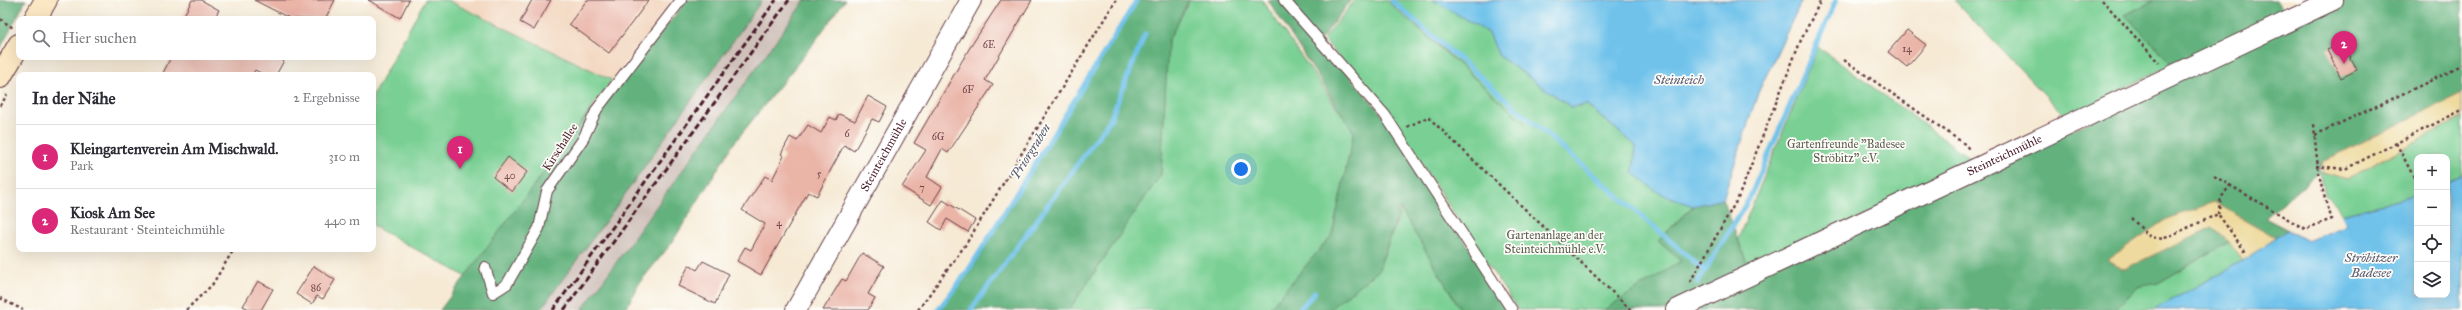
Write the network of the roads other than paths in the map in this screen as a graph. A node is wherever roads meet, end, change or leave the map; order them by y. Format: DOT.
graph roads {
  1 [pos="46,0"];
  2 [pos="681,0"];
  3 [pos="970,0"];
  4 [pos="1284,0"];
  5 [pos="2333,0"];
  6 [pos="29,16"];
  7 [pos="14,33"];
  8 [pos="0,77"];
  9 [pos="485,268"];
  10 [pos="796,310"];
  11 [pos="1512,310"];
  12 [pos="1676,310"];
  1 -- 6 [label="main road"];
  2 -- 9 [label="lane, Kirschallee"];
  3 -- 10 [label="street, Steinteichmühle"];
  4 -- 11 [label="lane"];
  5 -- 12 [label="street, Steinteichmühle"];
  7 -- 8 [label="main road"];
}
